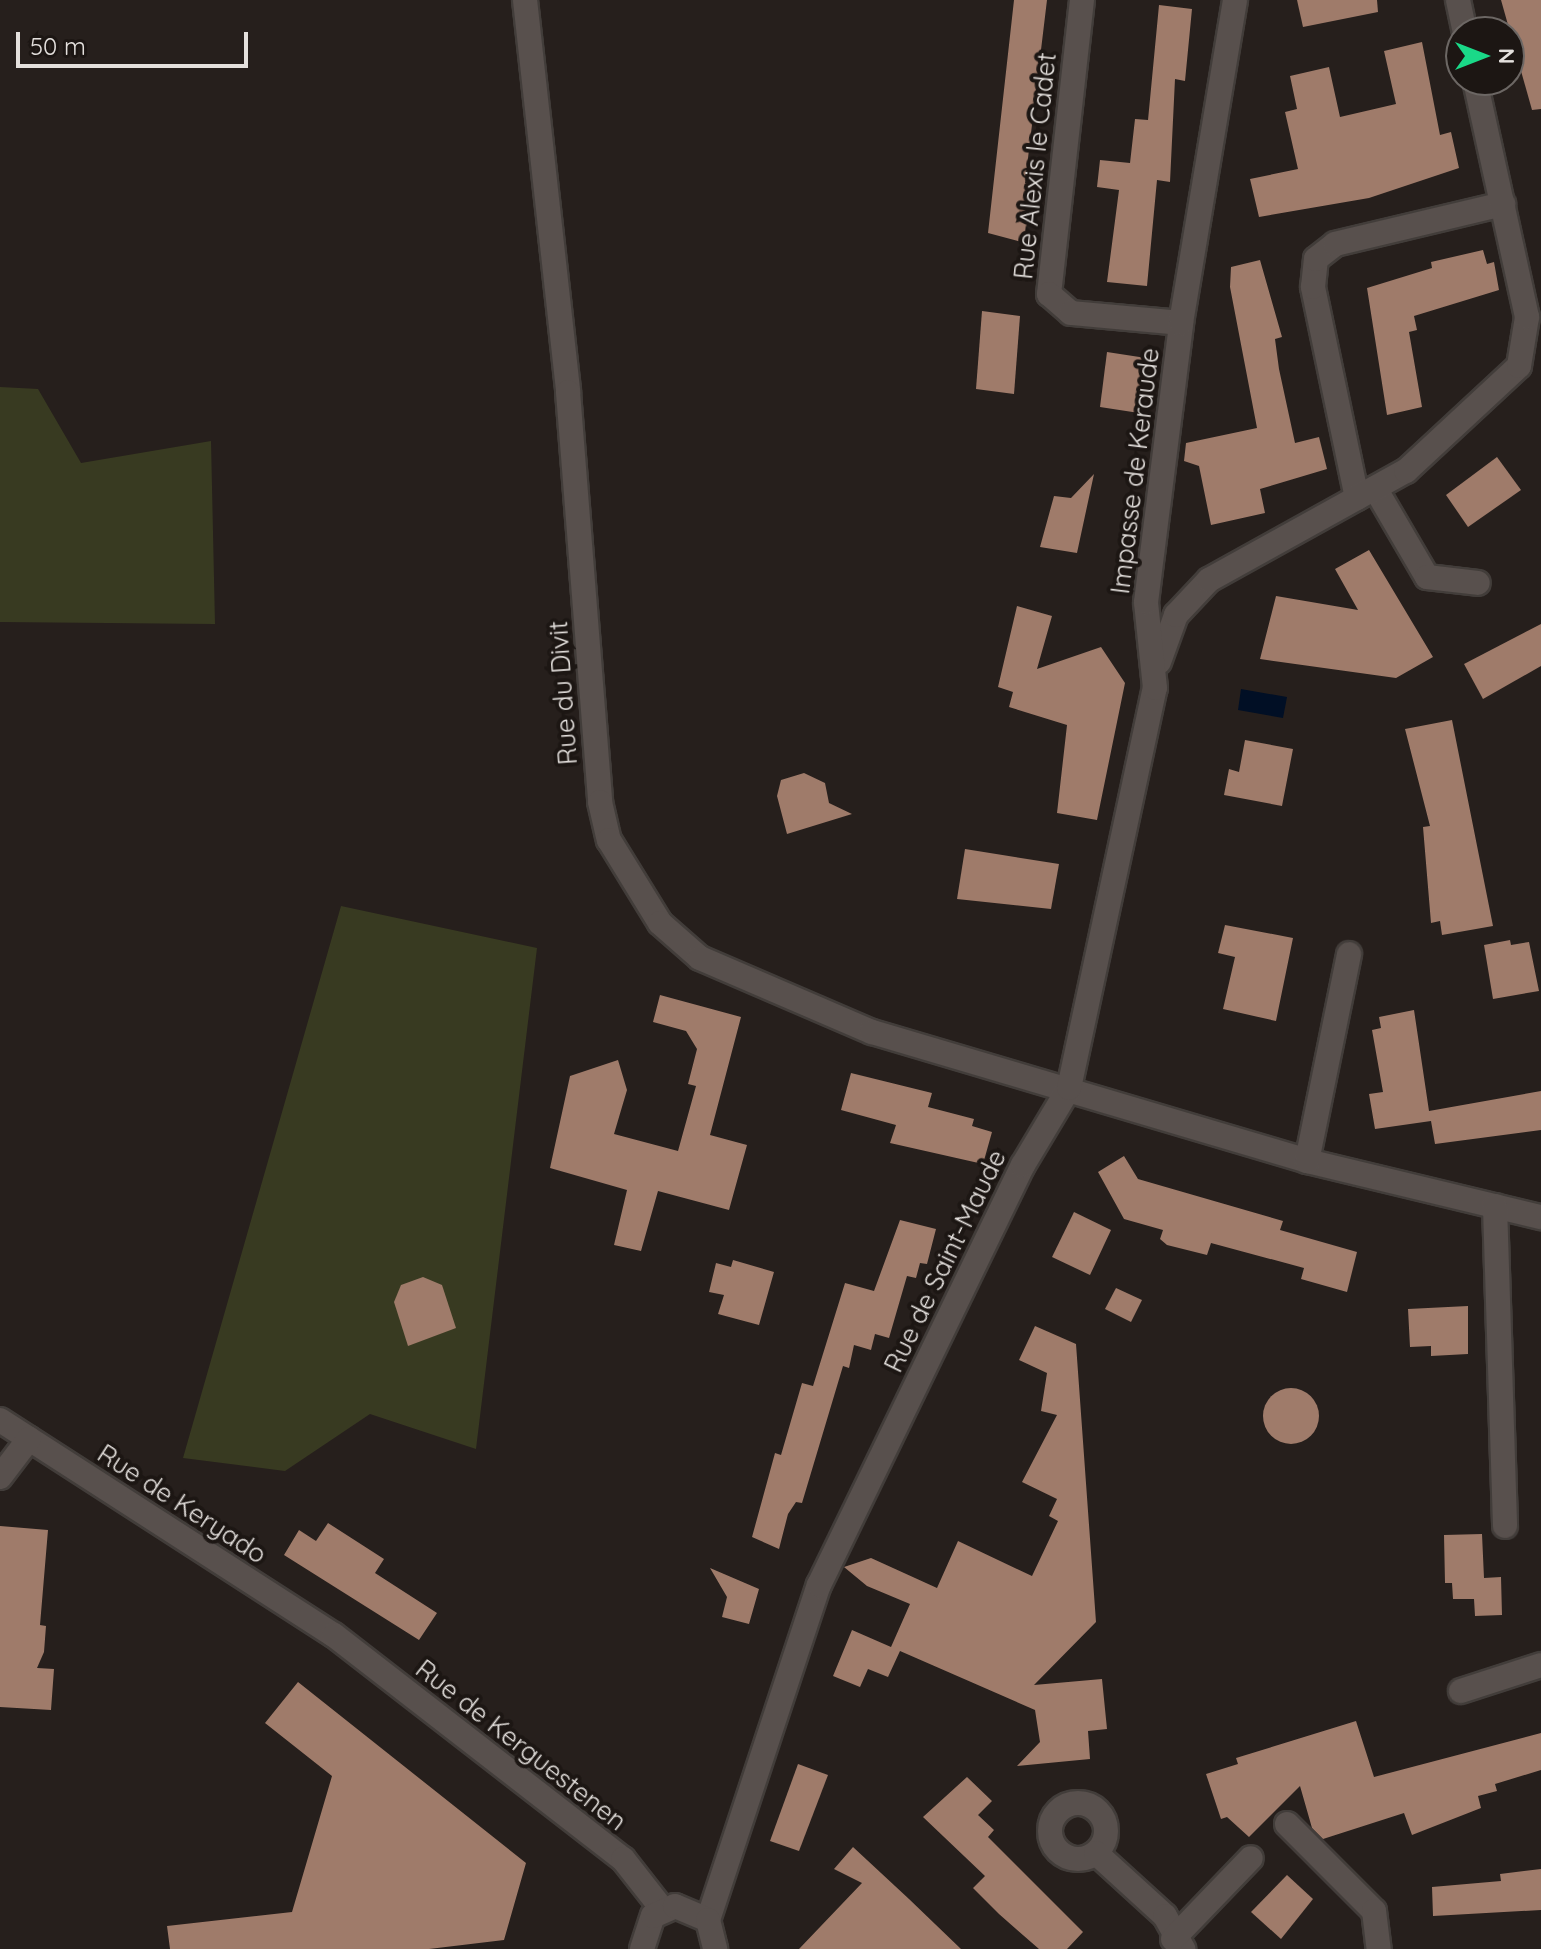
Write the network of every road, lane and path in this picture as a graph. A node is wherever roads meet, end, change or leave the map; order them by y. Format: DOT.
graph roads {
  1 [pos="525,0"];
  2 [pos="1082,0"];
  3 [pos="1235,0"];
  4 [pos="1479,96"];
  5 [pos="1503,204"];
  6 [pos="1181,323"];
  7 [pos="1534,331"];
  8 [pos="1366,493"];
  9 [pos="1478,583"];
  10 [pos="1155,688"];
  11 [pos="1349,954"];
  12 [pos="1069,1088"];
  13 [pos="1307,1161"];
  14 [pos="1495,1206"];
  15 [pos="1541,1217"];
  16 [pos="0,1420"];
  17 [pos="29,1439"];
  18 [pos="0,1477"];
  19 [pos="1505,1526"];
  20 [pos="334,1635"];
  21 [pos="1541,1665"];
  22 [pos="1461,1691"];
  23 [pos="1287,1824"];
  24 [pos="1096,1853"];
  25 [pos="1251,1858"];
  26 [pos="663,1910"];
  27 [pos="708,1920"];
  28 [pos="1178,1944"];
  29 [pos="642,1949"];
  30 [pos="715,1949"];
  31 [pos="1379,1949"];
  1 -- 12 [label="street, Rue du Divit"];
  2 -- 6 [label="street, Rue Alexis le Cadet"];
  3 -- 6 [label="street, Impasse de Keraude"];
  4 -- 5 [label="street"];
  5 -- 7 [label="street"];
  5 -- 8 [label="street"];
  6 -- 10 [label="street, Impasse de Keraude"];
  7 -- 8 [label="street"];
  8 -- 9 [label="street"];
  8 -- 10 [label="street"];
  10 -- 12 [label="street, Impasse de Keraude"];
  11 -- 13 [label="street"];
  12 -- 13 [label="street"];
  12 -- 27 [label="street, Rue de Saint-Maude"];
  13 -- 14 [label="street"];
  14 -- 15 [label="street"];
  14 -- 19 [label="street"];
  16 -- 17 [label="street, Rue de Keryado"];
  17 -- 18 [label="street"];
  17 -- 20 [label="street, Rue de Keryado"];
  20 -- 26 [label="street, Rue de Kerguestenen"];
  21 -- 22 [label="street"];
  23 -- 31 [label="street"];
  24 -- 28 [label="street"];
  25 -- 28 [label="street"];
  26 -- 27 [label="street"];
  26 -- 29 [label="street"];
  27 -- 30 [label="street"];
}
